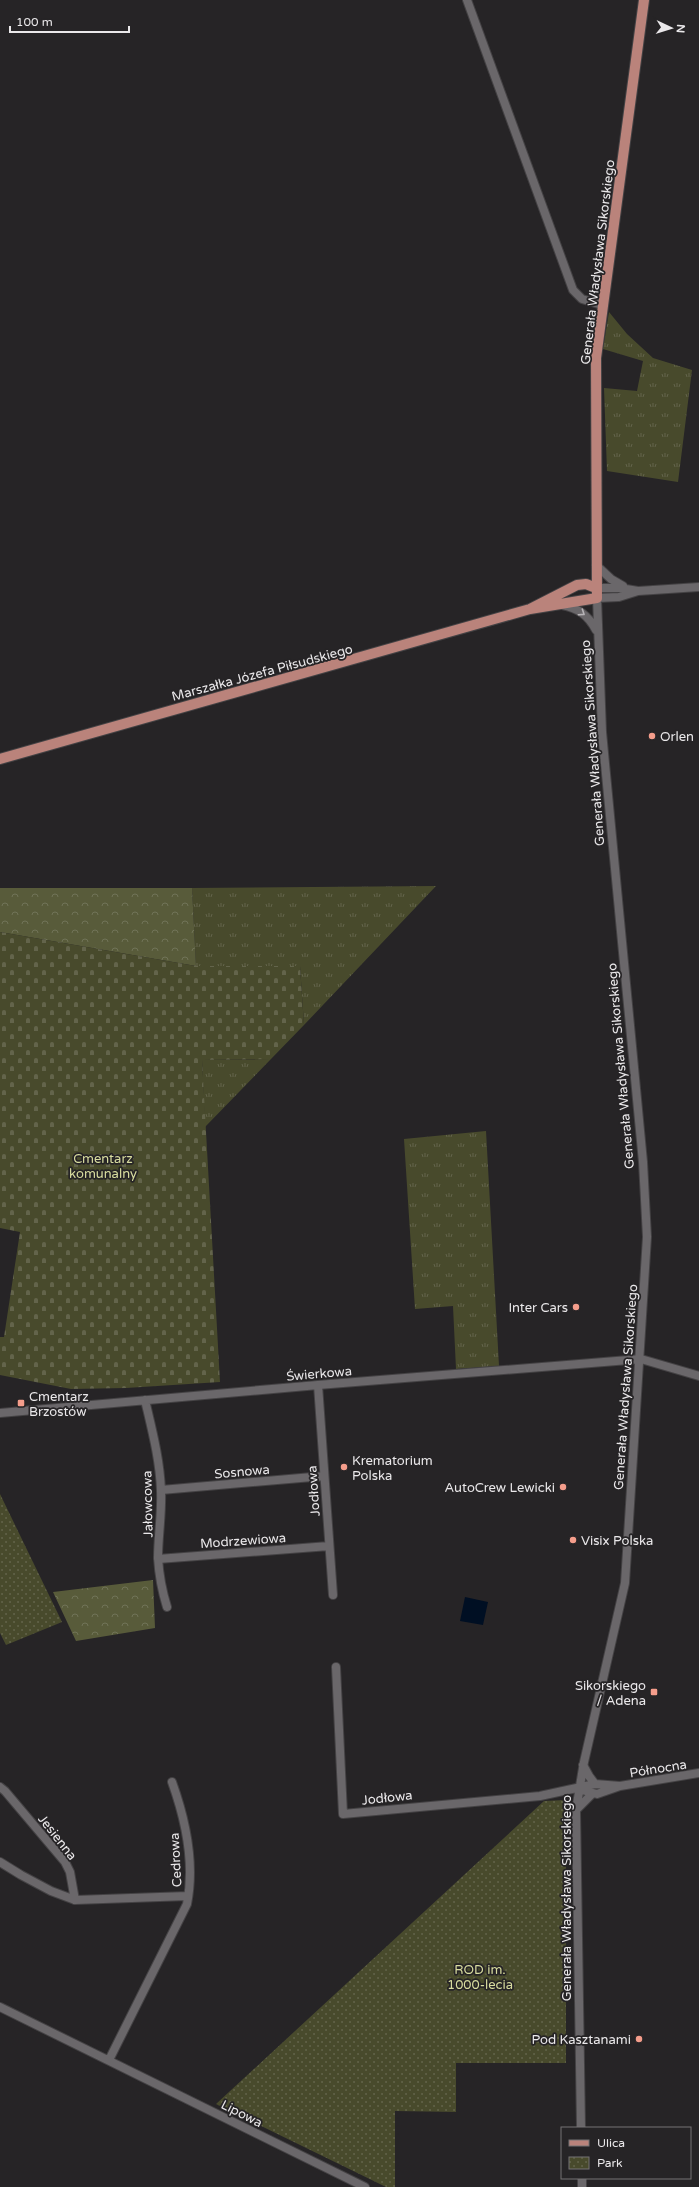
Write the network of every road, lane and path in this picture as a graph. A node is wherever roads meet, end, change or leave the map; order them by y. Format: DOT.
graph roads {
  1 [pos="467,0"];
  2 [pos="644,0"];
  3 [pos="602,305"];
  4 [pos="596,565"];
  5 [pos="699,587"];
  6 [pos="627,588"];
  7 [pos="638,591"];
  8 [pos="597,593"];
  9 [pos="559,605"];
  10 [pos="530,610"];
  11 [pos="597,632"];
  12 [pos="0,759"];
  13 [pos="640,1359"];
  14 [pos="699,1376"];
  15 [pos="318,1385"];
  16 [pos="145,1400"];
  17 [pos="0,1414"];
  18 [pos="324,1476"];
  19 [pos="161,1490"];
  20 [pos="329,1546"];
  21 [pos="158,1559"];
  22 [pos="333,1595"];
  23 [pos="167,1607"];
  24 [pos="336,1667"];
  25 [pos="583,1765"];
  26 [pos="699,1773"];
  27 [pos="172,1782"];
  28 [pos="595,1784"];
  29 [pos="620,1786"];
  30 [pos="0,1788"];
  31 [pos="578,1789"];
  32 [pos="592,1794"];
  33 [pos="576,1810"];
  34 [pos="0,1862"];
  35 [pos="188,1896"];
  36 [pos="74,1900"];
  37 [pos="0,2007"];
  38 [pos="110,2060"];
  39 [pos="581,2127"];
  40 [pos="365,2187"];
  1 -- 3 [label="street"];
  2 -- 3 [label="main road, Generała Władysława Sikorskiego"];
  3 -- 4 [label="main road, Generała Władysława Sikorskiego"];
  4 -- 6 [label="street"];
  4 -- 8 [label="main road, Generała Władysława Sikorskiego"];
  5 -- 7 [label="street"];
  6 -- 7 [label="street"];
  6 -- 8 [label="street"];
  7 -- 8 [label="street"];
  8 -- 9 [label="main road, Marszałka Józefa Piłsudskiego"];
  8 -- 10 [label="main road, Marszałka Józefa Piłsudskiego"];
  8 -- 11 [label="street, Generała Władysława Sikorskiego"];
  9 -- 10 [label="main road, Marszałka Józefa Piłsudskiego"];
  9 -- 11 [label="street, one-way"];
  10 -- 12 [label="main road, Marszałka Józefa Piłsudskiego"];
  11 -- 13 [label="street, Generała Władysława Sikorskiego"];
  13 -- 14 [label="street"];
  13 -- 15 [label="street, Świerkowa"];
  13 -- 25 [label="street, Generała Władysława Sikorskiego"];
  15 -- 16 [label="street, Świerkowa"];
  15 -- 18 [label="street, Jodłowa"];
  16 -- 17 [label="street, Świerkowa"];
  16 -- 19 [label="street, Jałowcowa"];
  18 -- 19 [label="street, Sosnowa"];
  18 -- 20 [label="street, Jodłowa"];
  19 -- 21 [label="street, Jałowcowa"];
  20 -- 21 [label="street, Modrzewiowa"];
  20 -- 22 [label="street, Jodłowa"];
  21 -- 23 [label="street, Jałowcowa"];
  24 -- 31 [label="street, Jodłowa"];
  25 -- 28 [label="street"];
  25 -- 31 [label="street, Generała Władysława Sikorskiego"];
  26 -- 29 [label="street, Północna"];
  27 -- 35 [label="street, Cedrowa"];
  28 -- 29 [label="street, Północna"];
  28 -- 31 [label="street, Północna"];
  29 -- 32 [label="street, Północna"];
  30 -- 36 [label="street, Jesienna"];
  31 -- 32 [label="street"];
  31 -- 33 [label="street, Generała Władysława Sikorskiego"];
  32 -- 33 [label="street"];
  33 -- 39 [label="street, Generała Władysława Sikorskiego"];
  34 -- 36 [label="street"];
  35 -- 36 [label="street, Cedrowa"];
  35 -- 38 [label="street"];
  37 -- 38 [label="street, Lipowa"];
  38 -- 40 [label="street, Lipowa"];
}
